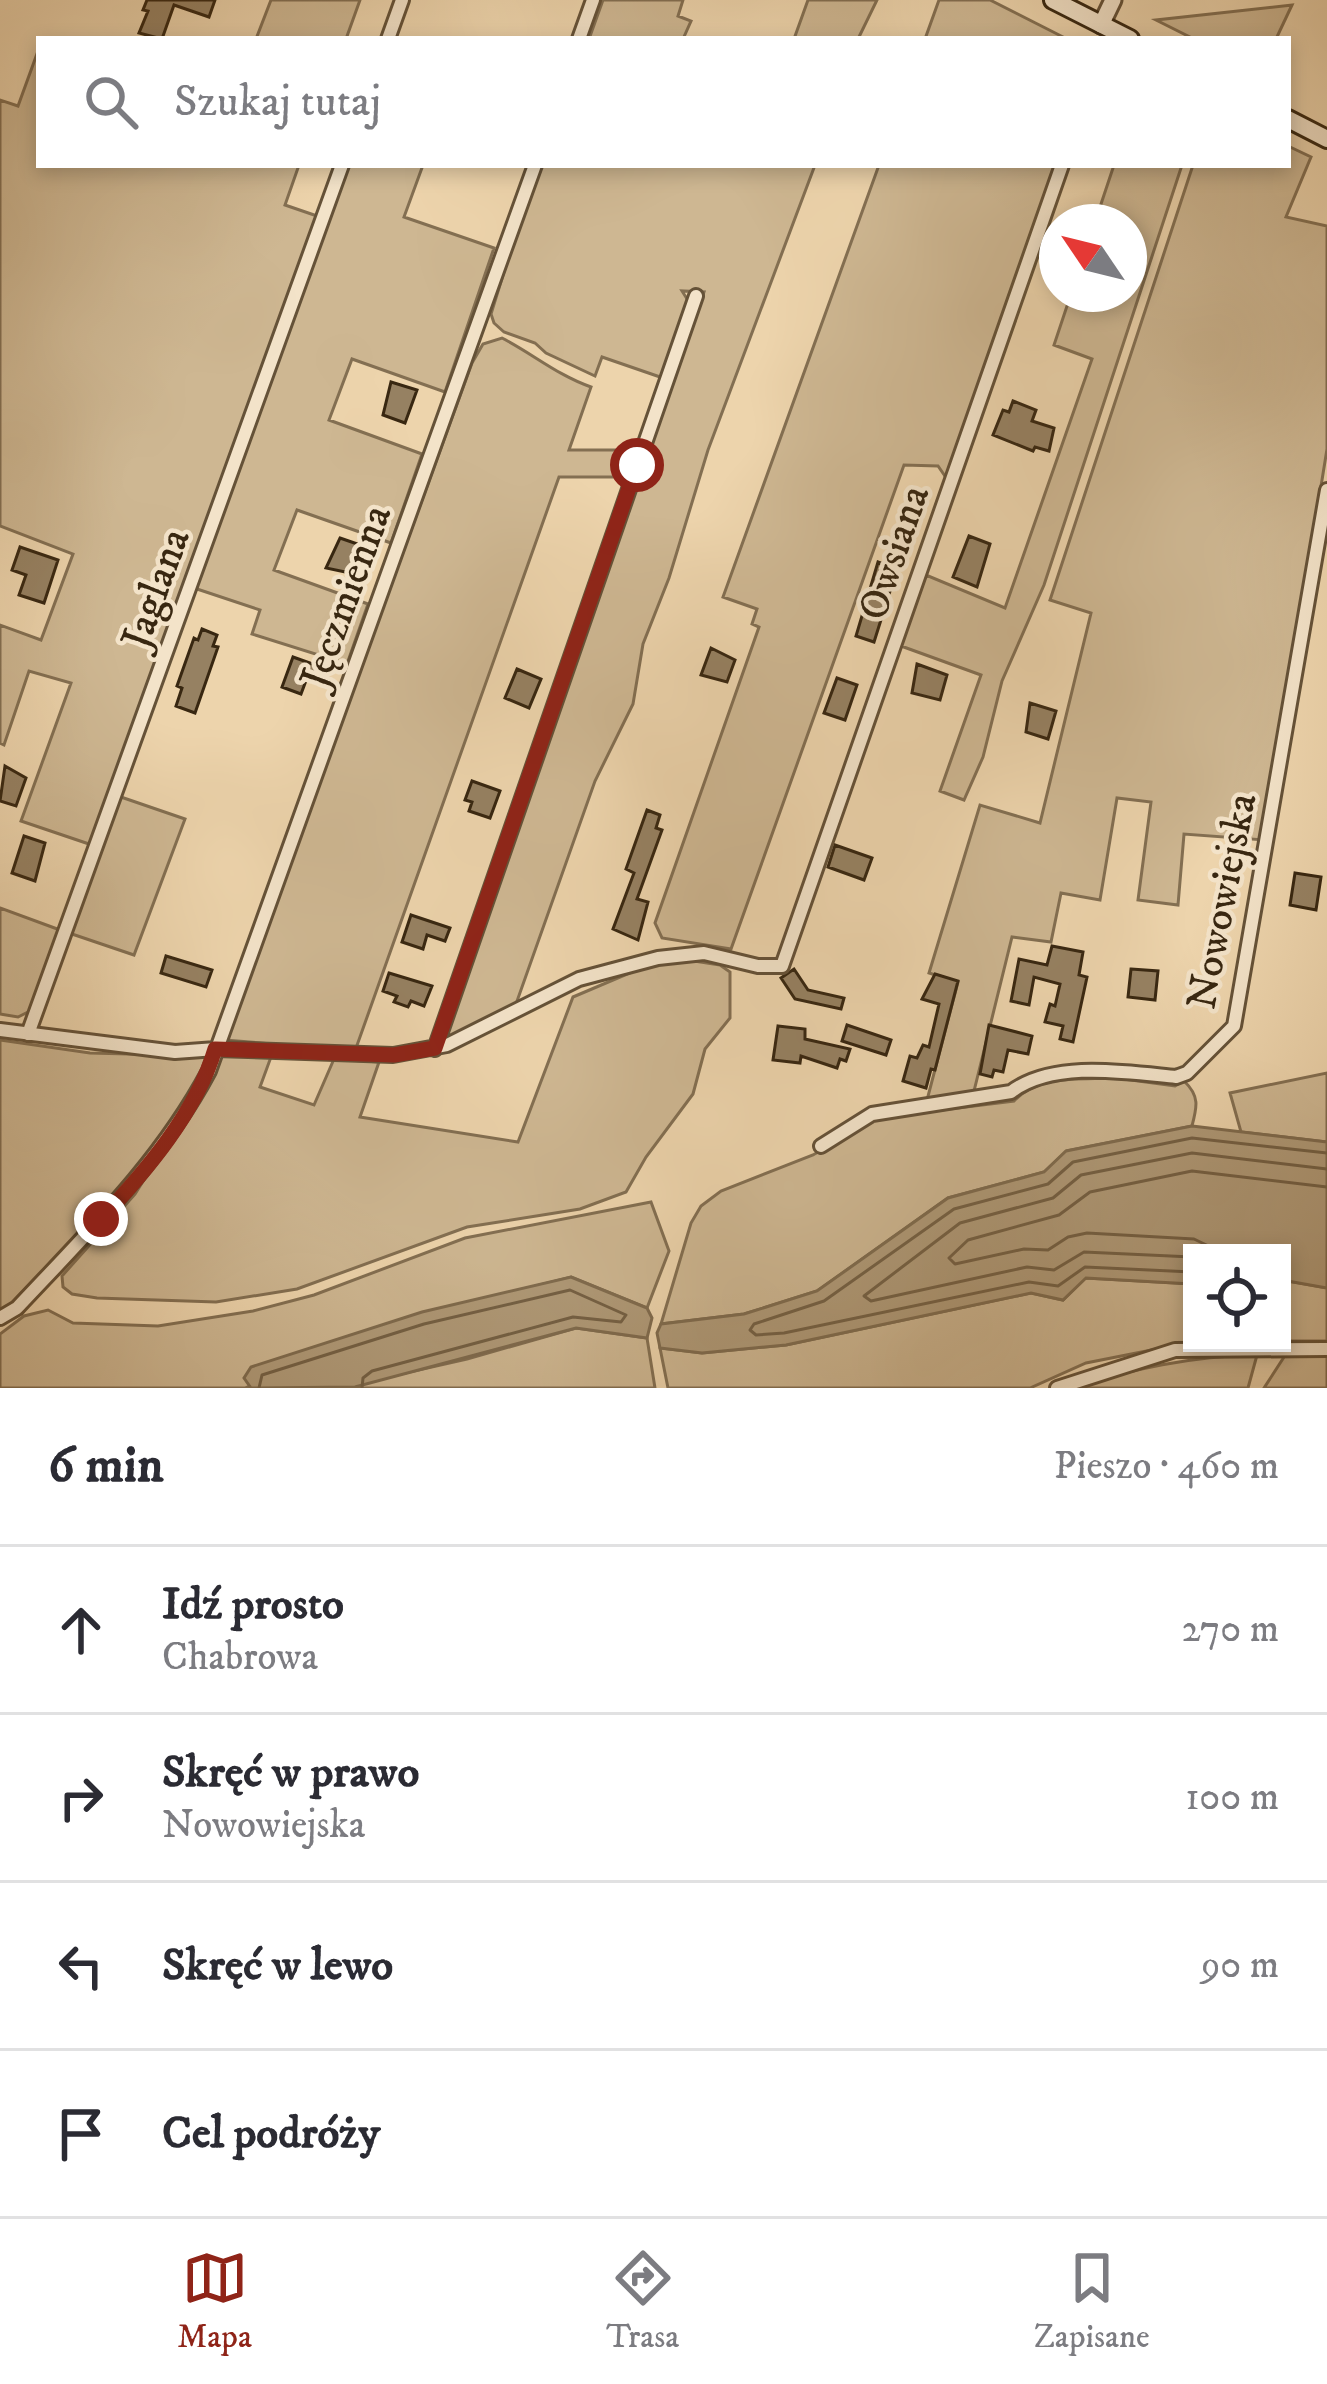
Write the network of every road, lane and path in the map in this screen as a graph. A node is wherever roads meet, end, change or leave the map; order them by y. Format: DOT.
graph roads {
  1 [pos="402,0"];
  2 [pos="593,0"];
  3 [pos="1052,0"];
  4 [pos="1113,0"];
  5 [pos="1115,34"];
  6 [pos="389,36"];
  7 [pos="581,36"];
  8 [pos="1291,121"];
  9 [pos="1327,139"];
  10 [pos="341,168"];
  11 [pos="535,168"];
  12 [pos="1061,168"];
  13 [pos="696,296"];
  14 [pos="1327,490"];
  15 [pos="0,1030"];
  16 [pos="28,1034"];
  17 [pos="435,1048"];
  18 [pos="215,1049"];
  19 [pos="821,1147"];
  20 [pos="0,1318"];
  21 [pos="1327,1348"];
  22 [pos="1057,1388"];
  1 -- 6 [label="street"];
  2 -- 7 [label="street"];
  3 -- 5 [label="main road"];
  4 -- 5 [label="street"];
  8 -- 9 [label="main road"];
  10 -- 16 [label="street, Jaglana"];
  11 -- 18 [label="street, Jęczmienna"];
  12 -- 17 [label="street, Owsiana"];
  13 -- 17 [label="street"];
  14 -- 19 [label="street, Nowowiejska"];
  15 -- 16 [label="street"];
  16 -- 18 [label="street"];
  17 -- 18 [label="street"];
  18 -- 20 [label="street, Jęczmienna"];
  21 -- 22 [label="street"];
}
